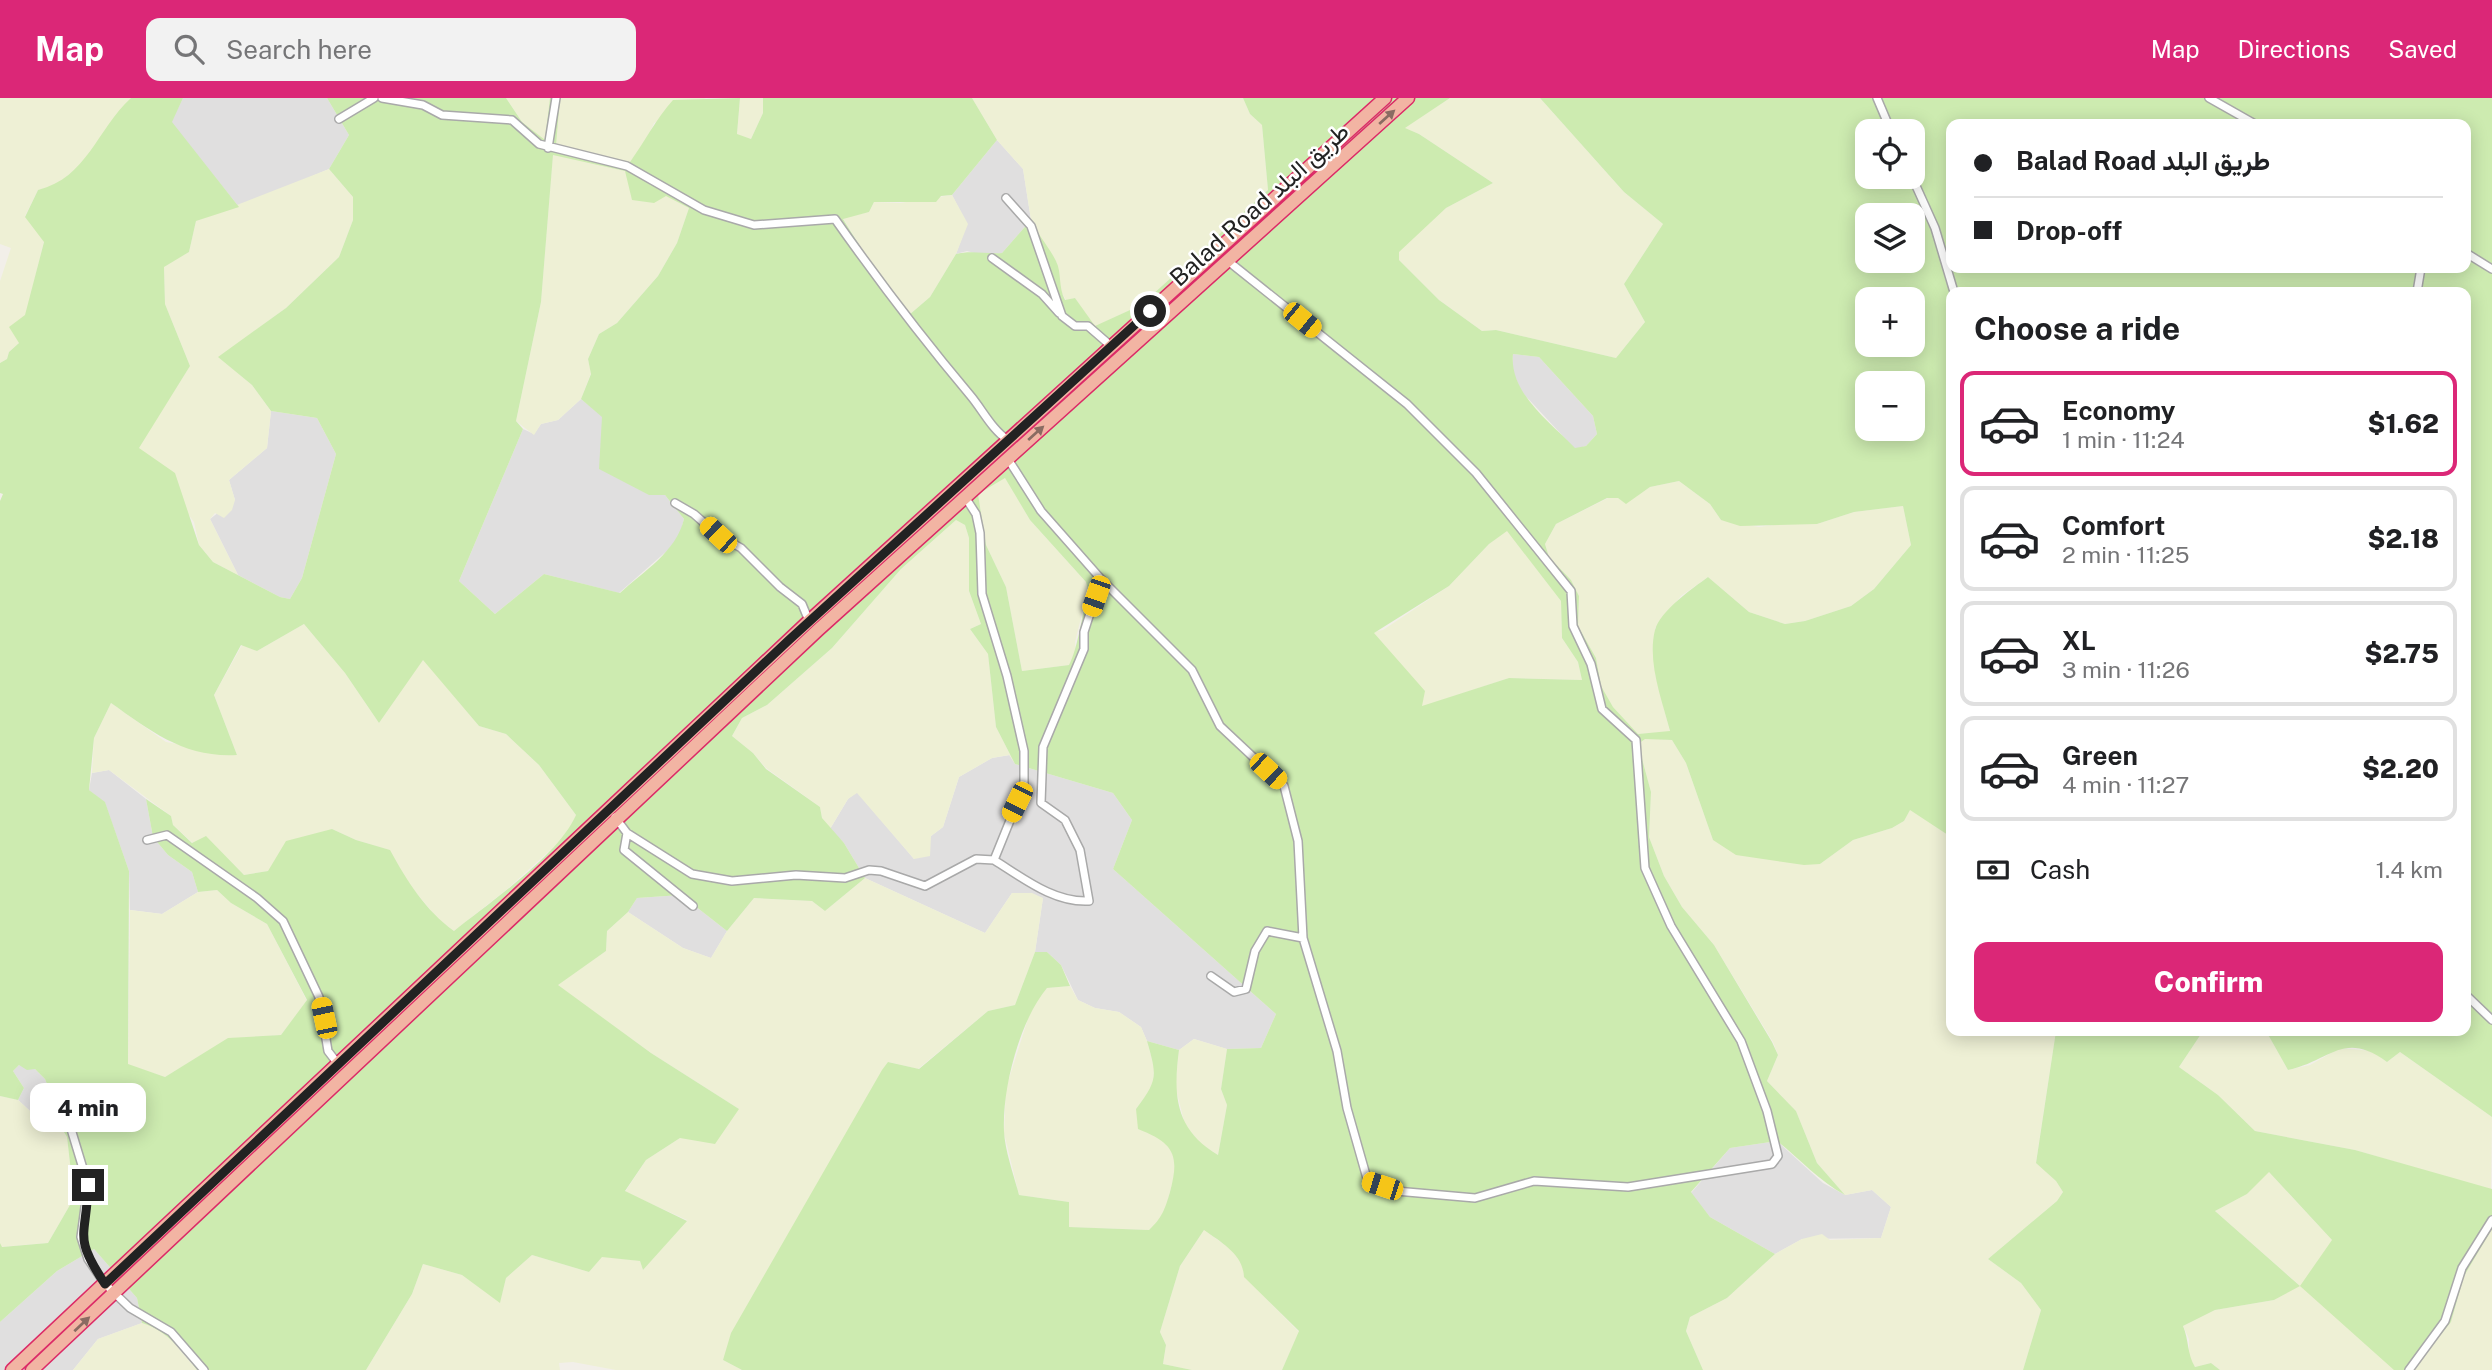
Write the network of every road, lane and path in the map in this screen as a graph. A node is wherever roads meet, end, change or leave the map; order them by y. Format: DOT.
graph roads {
  1 [pos="374,98"];
  2 [pos="382,98"];
  3 [pos="555,98"];
  4 [pos="1385,98"];
  5 [pos="1408,98"];
  6 [pos="1877,98"];
  7 [pos="2209,98"];
  8 [pos="1886,119"];
  9 [pos="2246,119"];
  10 [pos="339,120"];
  11 [pos="548,148"];
  12 [pos="1917,189"];
  13 [pos="1006,198"];
  14 [pos="2471,256"];
  15 [pos="992,258"];
  16 [pos="1228,261"];
  17 [pos="1946,265"];
  18 [pos="2492,269"];
  19 [pos="1062,316"];
  20 [pos="1111,346"];
  21 [pos="1008,440"];
  22 [pos="1008,459"];
  23 [pos="965,498"];
  24 [pos="676,503"];
  25 [pos="1101,579"];
  26 [pos="809,621"];
  27 [pos="613,813"];
  28 [pos="627,833"];
  29 [pos="147,840"];
  30 [pos="994,860"];
  31 [pos="693,906"];
  32 [pos="1303,939"];
  33 [pos="1211,976"];
  34 [pos="2471,1000"];
  35 [pos="2492,1020"];
  36 [pos="338,1064"];
  37 [pos="60,1109"];
  38 [pos="2492,1220"];
  39 [pos="105,1284"];
  40 [pos="115,1293"];
  41 [pos="12,1370"];
  42 [pos="32,1370"];
  43 [pos="204,1370"];
  44 [pos="2409,1370"];
  1 -- 10 [label="street"];
  2 -- 11 [label="street"];
  3 -- 11 [label="street"];
  4 -- 20 [label="highway, Balad Road طريق البلد"];
  16 -- 5 [label="highway, Balad Road طريق البلد, one-way"];
  6 -- 8 [label="street"];
  7 -- 9 [label="street"];
  11 -- 21 [label="street"];
  12 -- 17 [label="street"];
  13 -- 19 [label="street"];
  14 -- 18 [label="street"];
  15 -- 19 [label="street"];
  22 -- 16 [label="highway, Balad Road طريق البلد, one-way"];
  16 -- 32 [label="street"];
  19 -- 20 [label="street"];
  20 -- 21 [label="highway, Balad Road طريق البلد"];
  21 -- 26 [label="highway, Balad Road طريق البلد"];
  22 -- 23 [label="highway, Balad Road طريق البلد"];
  22 -- 25 [label="street"];
  23 -- 27 [label="highway, Balad Road طريق البلد"];
  23 -- 30 [label="street"];
  24 -- 26 [label="street"];
  25 -- 30 [label="street"];
  25 -- 32 [label="street"];
  26 -- 27 [label="highway, Balad Road طريق البلد"];
  27 -- 28 [label="street"];
  27 -- 36 [label="highway, Balad Road طريق البلد"];
  27 -- 40 [label="highway, Balad Road طريق البلد"];
  28 -- 30 [label="street"];
  28 -- 31 [label="street"];
  29 -- 36 [label="street"];
  32 -- 33 [label="street"];
  34 -- 35 [label="street"];
  36 -- 39 [label="highway, Balad Road طريق البلد"];
  37 -- 39 [label="street"];
  38 -- 44 [label="street"];
  39 -- 40 [label="street"];
  39 -- 41 [label="highway, Balad Road طريق البلد"];
  42 -- 40 [label="highway, Balad Road طريق البلد, one-way"];
  40 -- 43 [label="street"];
}
